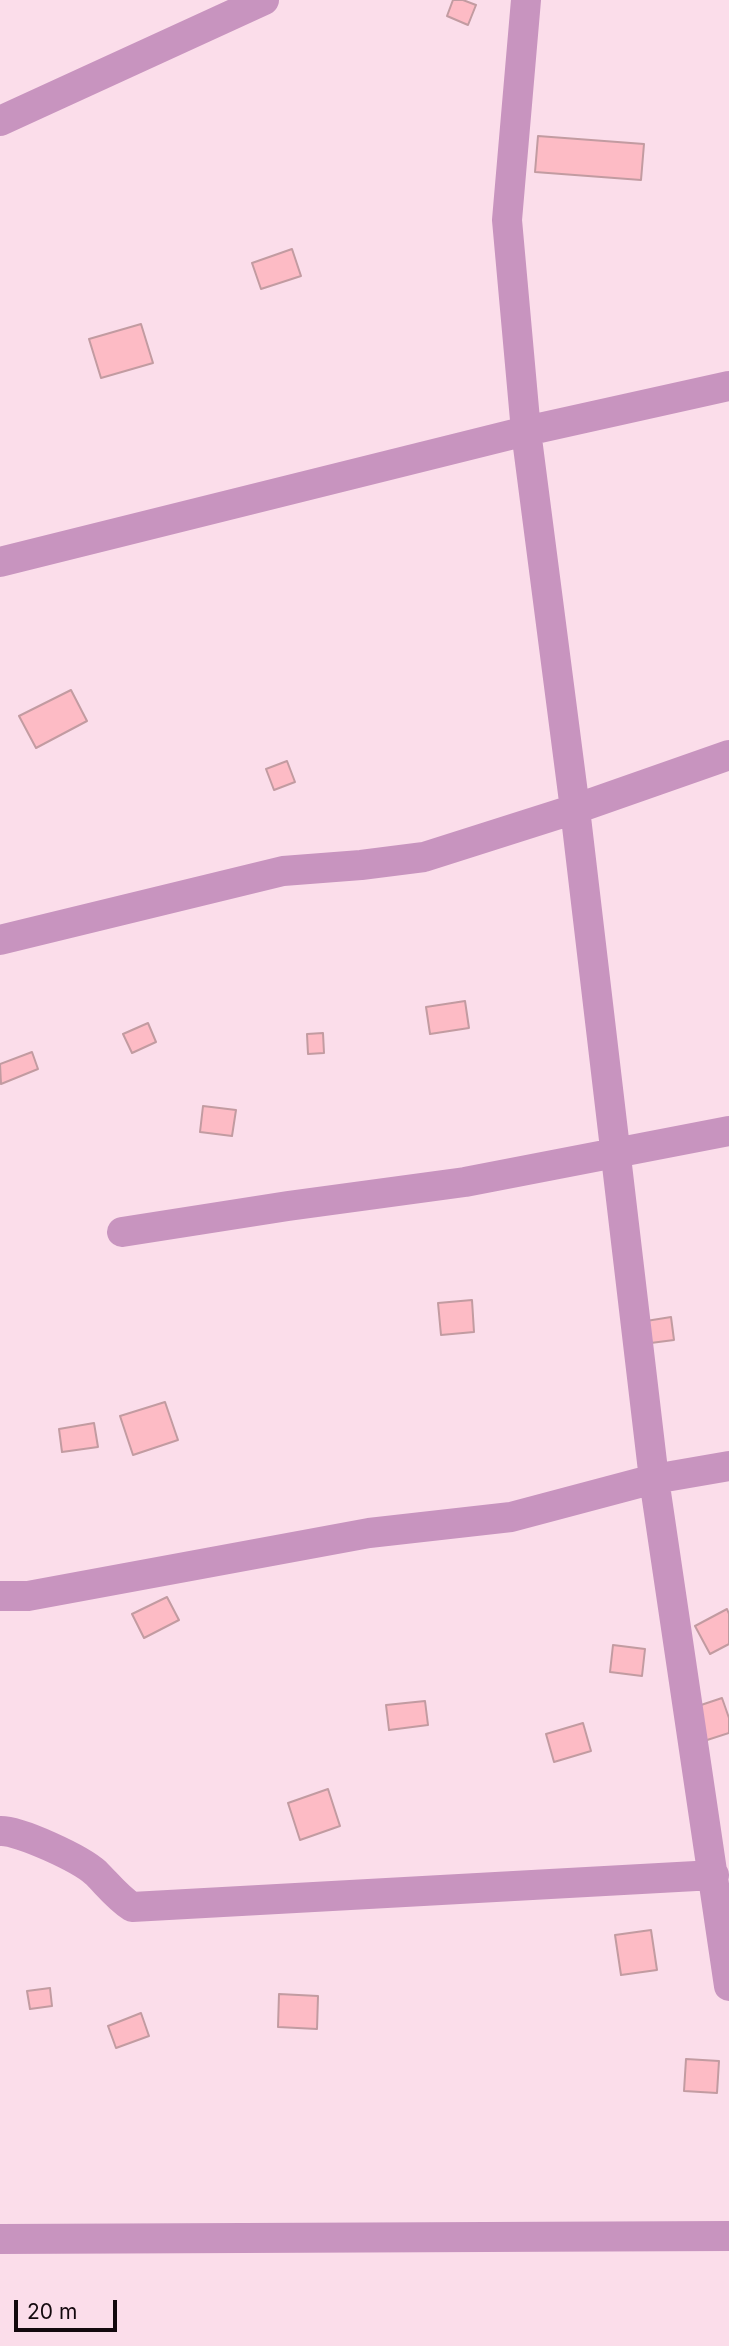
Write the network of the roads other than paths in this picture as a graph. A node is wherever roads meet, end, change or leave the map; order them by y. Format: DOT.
graph roads {
  1 [pos="264,0"];
  2 [pos="527,0"];
  3 [pos="0,121"];
  4 [pos="729,386"];
  5 [pos="526,431"];
  6 [pos="0,562"];
  7 [pos="729,755"];
  8 [pos="575,809"];
  9 [pos="0,940"];
  10 [pos="729,1131"];
  11 [pos="615,1153"];
  12 [pos="122,1232"];
  13 [pos="729,1466"];
  14 [pos="654,1479"];
  15 [pos="0,1596"];
  16 [pos="0,1831"];
  17 [pos="714,1875"];
  18 [pos="729,1986"];
  19 [pos="729,2236"];
  20 [pos="0,2239"];
  1 -- 3 [label="street"];
  2 -- 5 [label="street"];
  4 -- 5 [label="street"];
  5 -- 6 [label="street"];
  5 -- 8 [label="street"];
  7 -- 8 [label="street"];
  8 -- 9 [label="street"];
  8 -- 11 [label="street"];
  10 -- 11 [label="street"];
  11 -- 12 [label="street"];
  11 -- 14 [label="street"];
  13 -- 14 [label="street"];
  14 -- 15 [label="street"];
  14 -- 17 [label="street"];
  16 -- 17 [label="street"];
  17 -- 18 [label="street"];
  19 -- 20 [label="street"];
}
